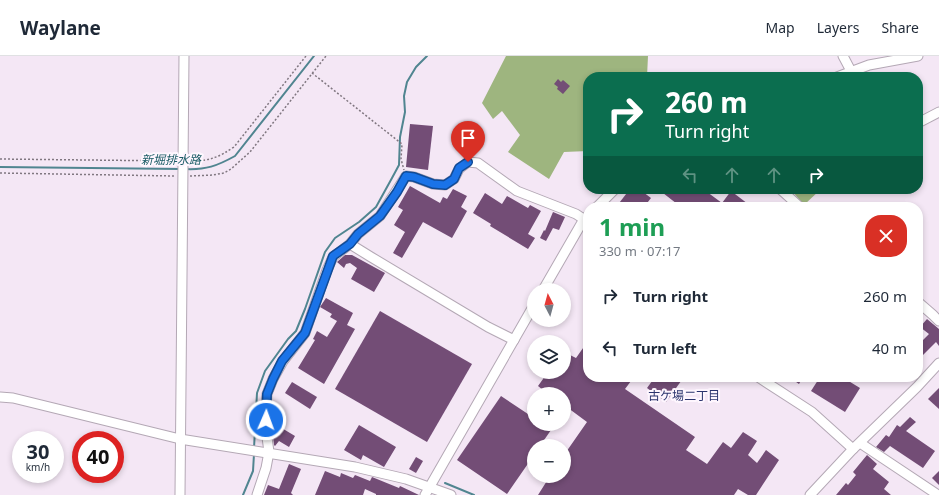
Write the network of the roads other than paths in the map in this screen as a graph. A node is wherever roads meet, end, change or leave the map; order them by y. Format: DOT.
graph roads {
  1 [pos="184,56"];
  2 [pos="843,56"];
  3 [pos="918,56"];
  4 [pos="881,59"];
  5 [pos="851,72"];
  6 [pos="939,112"];
  7 [pos="923,120"];
  8 [pos="610,194"];
  9 [pos="786,194"];
  10 [pos="602,202"];
  11 [pos="794,202"];
  12 [pos="583,217"];
  13 [pos="583,225"];
  14 [pos="350,244"];
  15 [pos="547,283"];
  16 [pos="923,306"];
  17 [pos="527,317"];
  18 [pos="939,321"];
  19 [pos="514,340"];
  20 [pos="939,363"];
  21 [pos="923,381"];
  22 [pos="766,382"];
  23 [pos="922,382"];
  24 [pos="0,397"];
  25 [pos="180,439"];
  26 [pos="856,446"];
  27 [pos="269,452"];
  28 [pos="427,491"];
  29 [pos="180,495"];
  30 [pos="257,495"];
  31 [pos="451,495"];
  32 [pos="810,495"];
  33 [pos="938,495"];
  1 -- 25 [label="street"];
  2 -- 5 [label="street"];
  3 -- 4 [label="street"];
  4 -- 5 [label="street"];
  6 -- 7 [label="street"];
  8 -- 10 [label="street"];
  9 -- 11 [label="street"];
  12 -- 14 [label="street"];
  13 -- 15 [label="street"];
  14 -- 19 [label="street"];
  14 -- 27 [label="street"];
  16 -- 18 [label="street"];
  17 -- 19 [label="street"];
  19 -- 28 [label="street"];
  20 -- 21 [label="street"];
  22 -- 26 [label="street"];
  23 -- 26 [label="street"];
  24 -- 25 [label="street"];
  25 -- 27 [label="street"];
  25 -- 29 [label="street"];
  26 -- 32 [label="street"];
  26 -- 33 [label="street"];
  27 -- 28 [label="street"];
  27 -- 30 [label="street"];
  28 -- 31 [label="street"];
}
